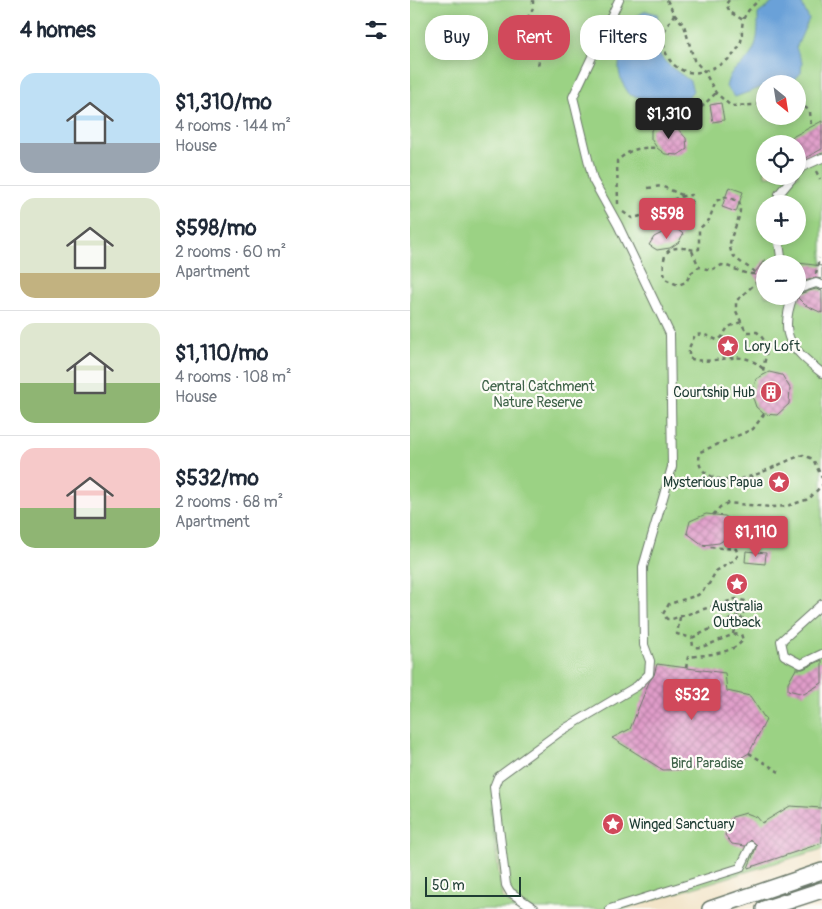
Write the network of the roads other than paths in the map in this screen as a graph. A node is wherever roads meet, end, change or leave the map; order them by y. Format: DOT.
graph roads {
  1 [pos="619,0"];
  2 [pos="822,158"];
  3 [pos="806,166"];
  4 [pos="786,185"];
  5 [pos="779,195"];
  6 [pos="819,284"];
  7 [pos="806,287"];
  8 [pos="790,305"];
  9 [pos="822,373"];
  10 [pos="822,604"];
  11 [pos="822,654"];
  12 [pos="752,846"];
  13 [pos="822,871"];
  14 [pos="822,890"];
  15 [pos="535,909"];
  16 [pos="610,909"];
  17 [pos="710,909"];
  18 [pos="764,909"];
  1 -- 15 [label="lane"];
  2 -- 3 [label="lane"];
  4 -- 5 [label="lane"];
  6 -- 7 [label="lane"];
  8 -- 9 [label="lane"];
  10 -- 11 [label="lane"];
  12 -- 16 [label="lane"];
  13 -- 17 [label="street"];
  14 -- 18 [label="street"];
}
